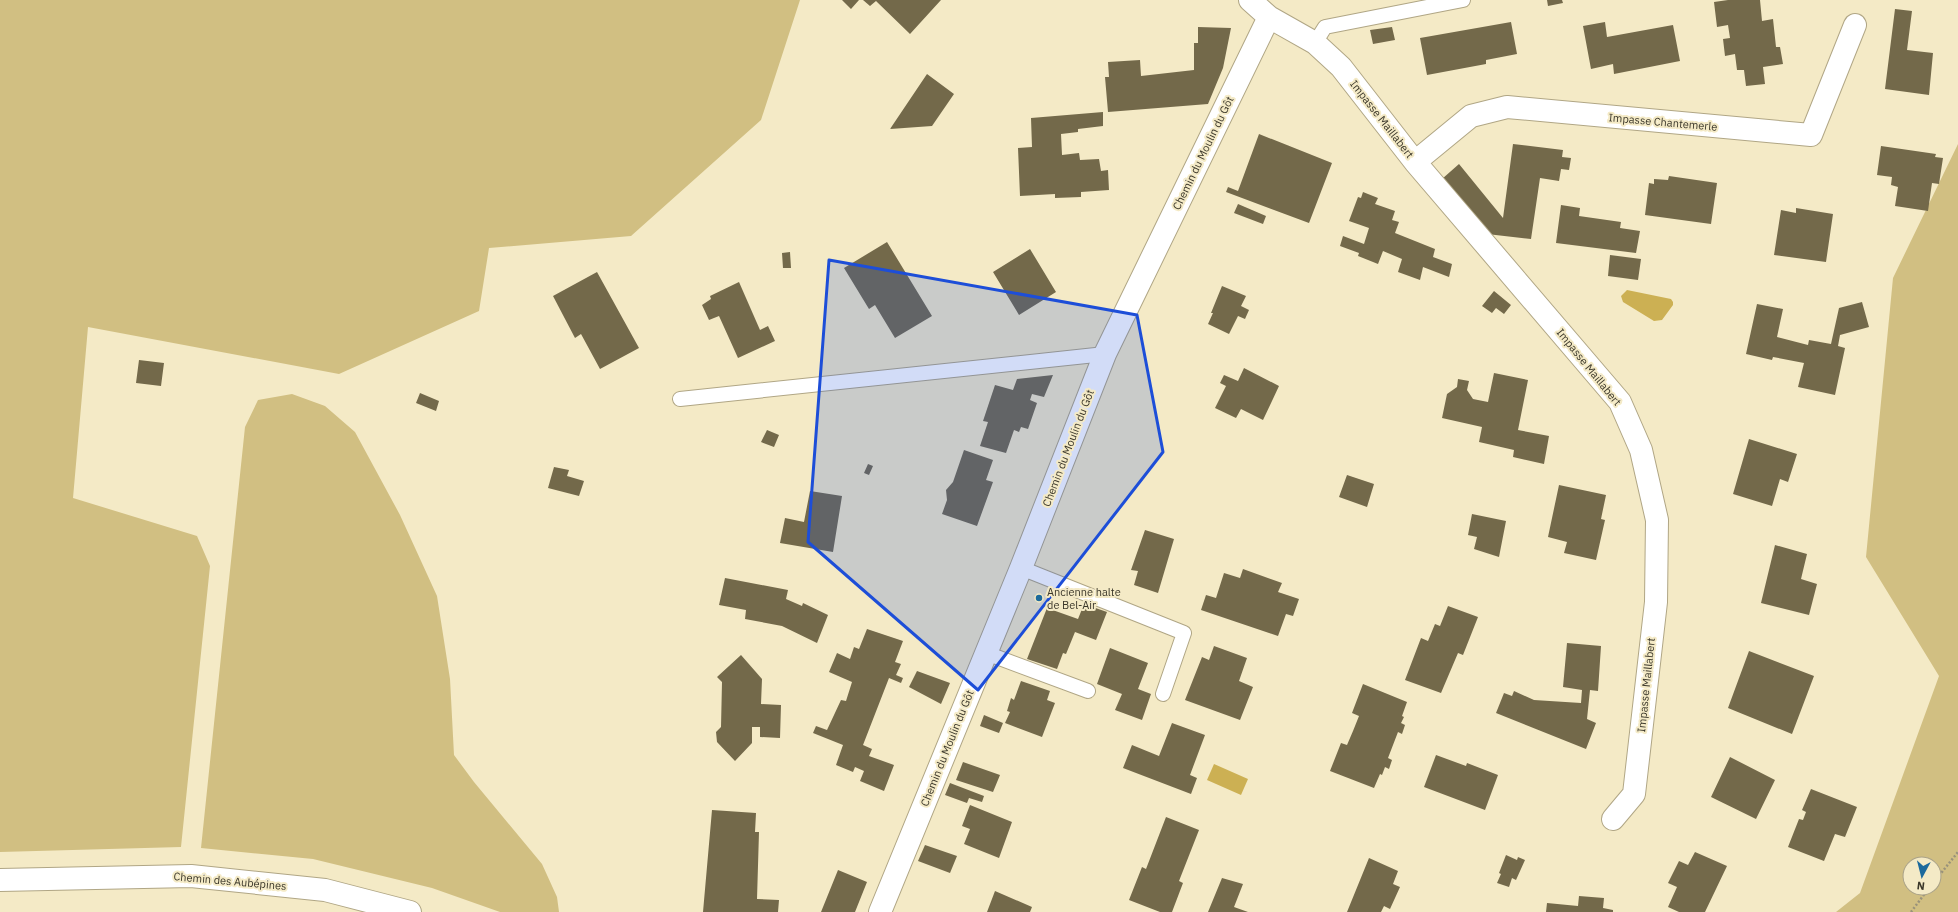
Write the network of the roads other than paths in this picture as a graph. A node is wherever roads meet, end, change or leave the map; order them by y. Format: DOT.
graph roads {
  1 [pos="1250,0"];
  2 [pos="1463,0"];
  3 [pos="1269,17"];
  4 [pos="1855,25"];
  5 [pos="1315,43"];
  6 [pos="1415,162"];
  7 [pos="1105,354"];
  8 [pos="680,399"];
  9 [pos="1021,568"];
  10 [pos="986,653"];
  11 [pos="1088,691"];
  12 [pos="1163,694"];
  13 [pos="1613,819"];
  14 [pos="0,880"];
  15 [pos="410,912"];
  16 [pos="880,912"];
  1 -- 3 [label="street"];
  2 -- 5 [label="lane"];
  3 -- 5 [label="street, Impasse Maillabert"];
  3 -- 7 [label="street, Chemin du Moulin du Gôt"];
  4 -- 6 [label="street, Impasse Chantemerle"];
  5 -- 6 [label="street, Impasse Maillabert"];
  6 -- 13 [label="street, Impasse Maillabert"];
  7 -- 8 [label="lane"];
  7 -- 9 [label="street, Chemin du Moulin du Gôt"];
  9 -- 10 [label="street, Chemin du Moulin du Gôt"];
  9 -- 12 [label="lane"];
  10 -- 11 [label="lane"];
  10 -- 16 [label="street, Chemin du Moulin du Gôt"];
  14 -- 15 [label="street, Chemin des Aubépines"];
}
